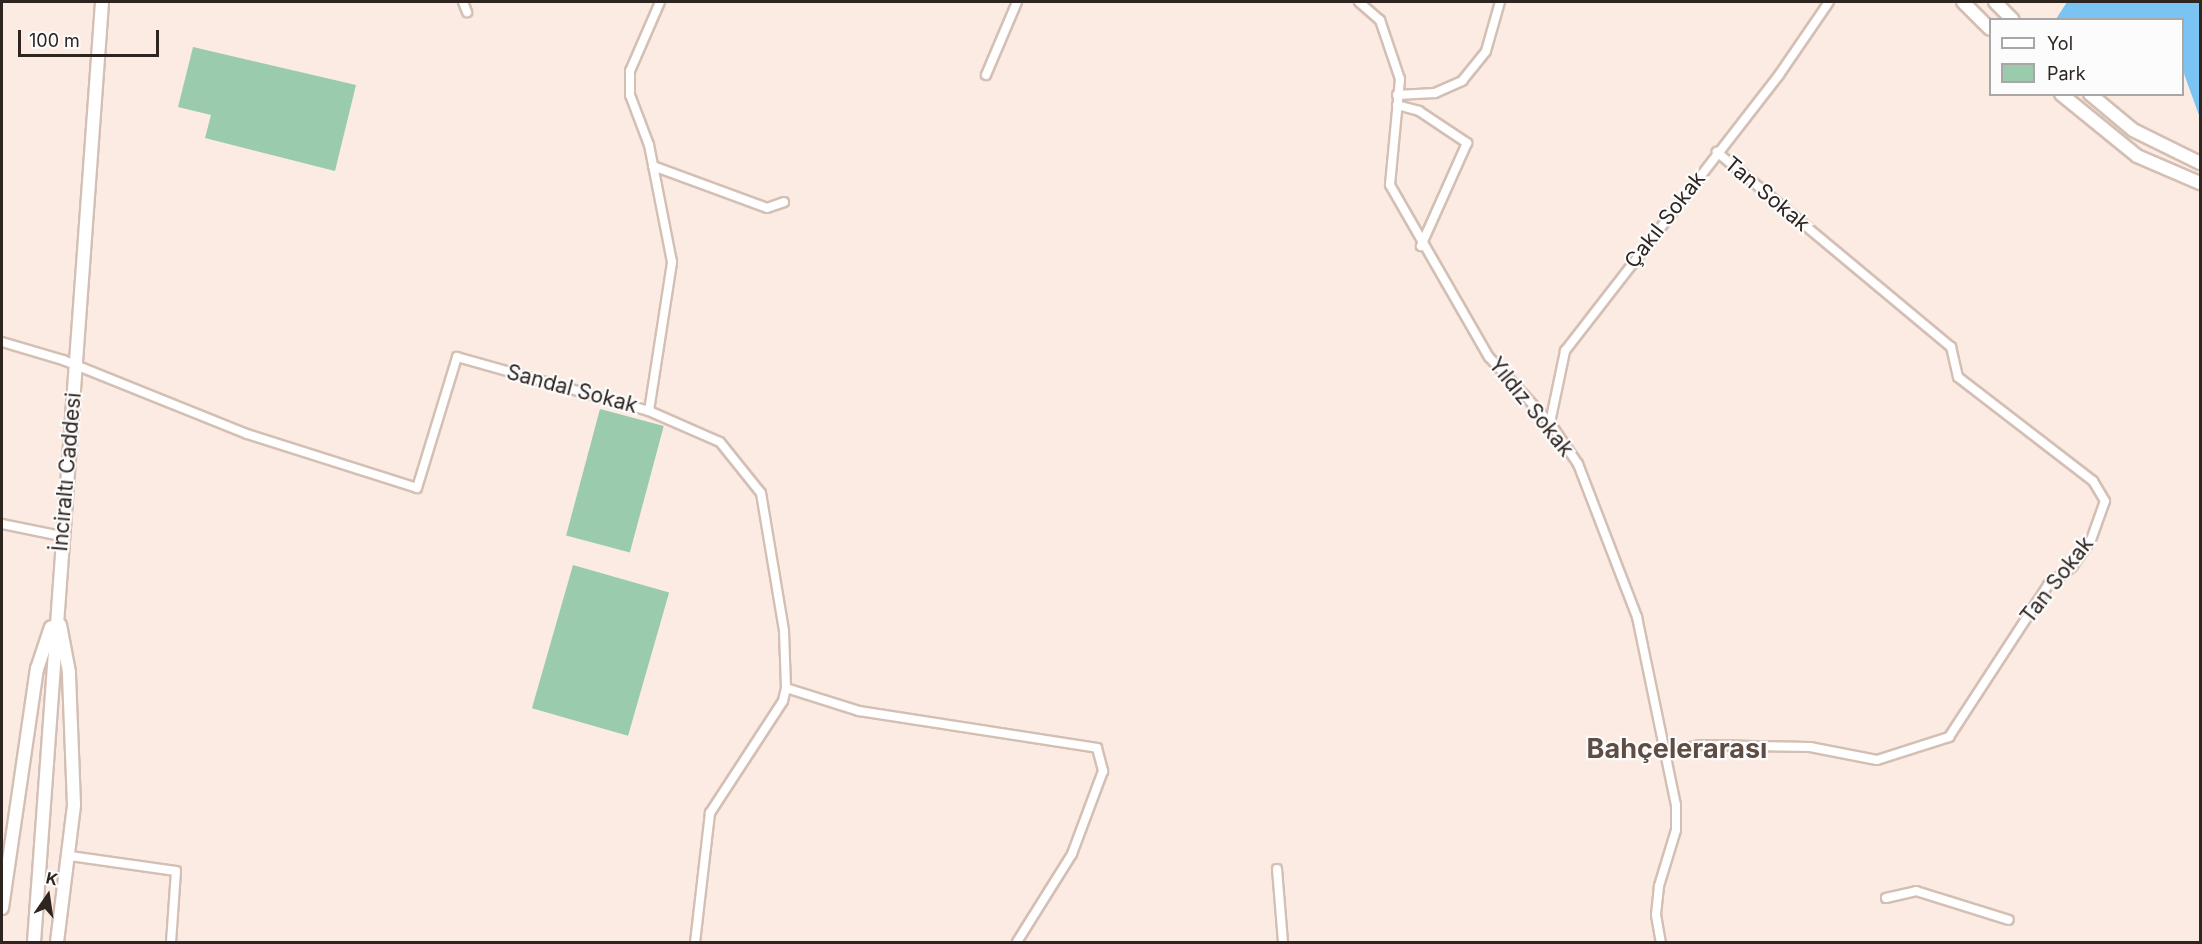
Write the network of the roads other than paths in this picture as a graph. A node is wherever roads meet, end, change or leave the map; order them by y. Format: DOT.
graph roads {
  1 [pos="102,2"];
  2 [pos="463,2"];
  3 [pos="660,2"];
  4 [pos="1017,2"];
  5 [pos="1359,2"];
  6 [pos="1500,2"];
  7 [pos="1829,2"];
  8 [pos="1963,2"];
  9 [pos="1995,2"];
  10 [pos="467,12"];
  11 [pos="2011,18"];
  12 [pos="1989,28"];
  13 [pos="986,75"];
  14 [pos="1397,94"];
  15 [pos="2063,96"];
  16 [pos="2092,96"];
  17 [pos="1397,105"];
  18 [pos="1717,152"];
  19 [pos="2200,163"];
  20 [pos="653,166"];
  21 [pos="2200,183"];
  22 [pos="784,202"];
  23 [pos="1421,246"];
  24 [pos="2,342"];
  25 [pos="76,367"];
  26 [pos="649,411"];
  27 [pos="1550,423"];
  28 [pos="2,524"];
  29 [pos="61,536"];
  30 [pos="57,609"];
  31 [pos="786,688"];
  32 [pos="1669,752"];
  33 [pos="70,856"];
  34 [pos="1277,869"];
  35 [pos="1886,898"];
  36 [pos="2,908"];
  37 [pos="2008,920"];
  38 [pos="34,942"];
  39 [pos="57,942"];
  40 [pos="171,942"];
  41 [pos="695,942"];
  42 [pos="1017,942"];
  43 [pos="1283,942"];
  44 [pos="1662,942"];
  1 -- 25 [label="main road, İnciraltı Caddesi"];
  2 -- 10 [label="street"];
  3 -- 20 [label="street"];
  4 -- 13 [label="street"];
  5 -- 14 [label="street, Yıldız Sokak"];
  6 -- 14 [label="street"];
  7 -- 18 [label="street, Çakıl Sokak"];
  8 -- 12 [label="main road"];
  9 -- 11 [label="main road"];
  14 -- 17 [label="street, Yıldız Sokak"];
  15 -- 21 [label="main road"];
  16 -- 19 [label="main road"];
  17 -- 23 [label="street, Yıldız Sokak"];
  17 -- 23 [label="street"];
  18 -- 27 [label="street, Çakıl Sokak"];
  18 -- 32 [label="street, Tan Sokak"];
  20 -- 22 [label="street"];
  20 -- 26 [label="street"];
  23 -- 27 [label="street, Yıldız Sokak"];
  24 -- 25 [label="street, Sandal Sokak"];
  25 -- 26 [label="street, Sandal Sokak"];
  25 -- 29 [label="main road, İnciraltı Caddesi"];
  26 -- 31 [label="street, Sandal Sokak"];
  27 -- 32 [label="street, Yıldız Sokak"];
  28 -- 29 [label="street"];
  29 -- 30 [label="main road, İnciraltı Caddesi"];
  30 -- 33 [label="main road"];
  30 -- 36 [label="main road"];
  30 -- 38 [label="main road, İnciraltı Caddesi"];
  31 -- 41 [label="street, Sandal Sokak"];
  31 -- 42 [label="street"];
  32 -- 44 [label="street, Yıldız Sokak"];
  33 -- 39 [label="main road"];
  33 -- 40 [label="street"];
  34 -- 43 [label="street"];
  35 -- 37 [label="street"];
}
